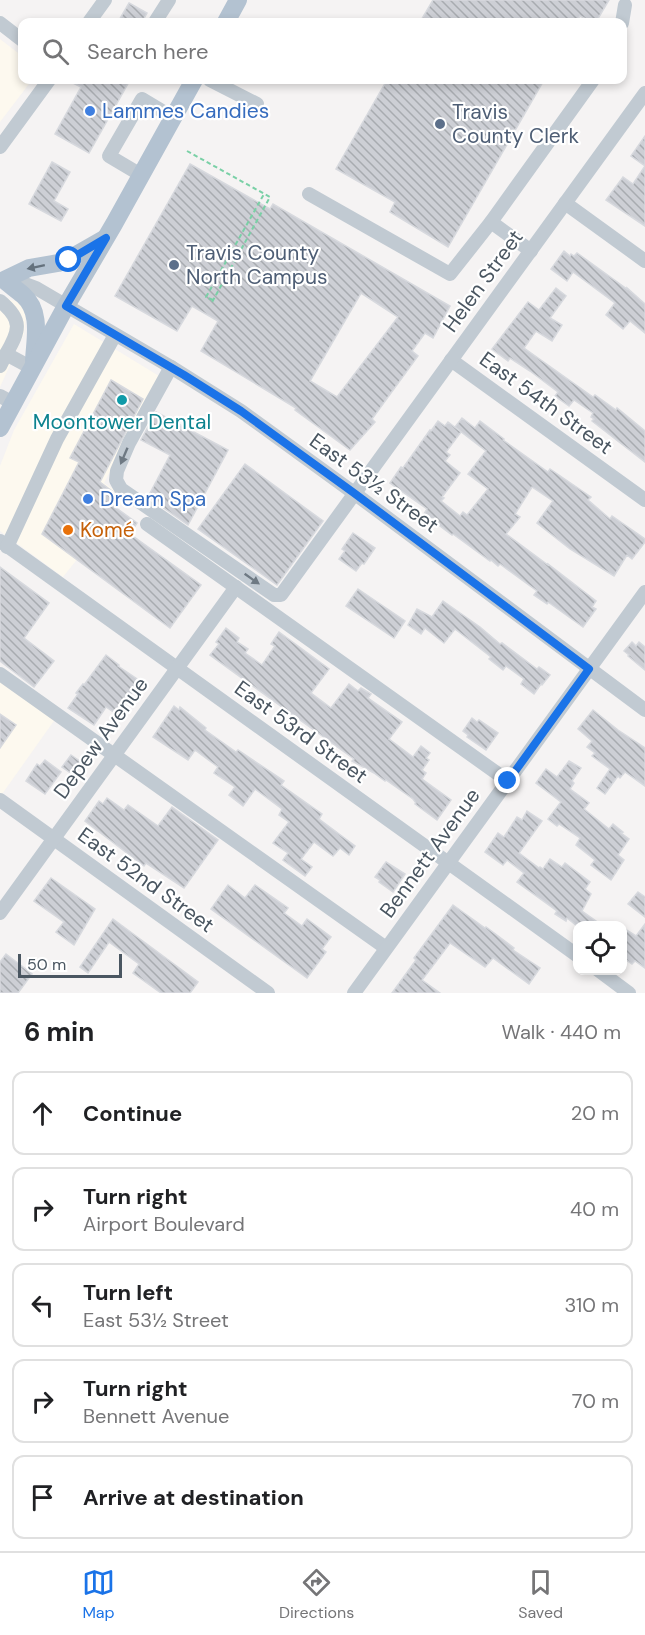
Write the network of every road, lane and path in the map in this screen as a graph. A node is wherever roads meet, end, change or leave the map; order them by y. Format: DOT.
graph roads {
  1 [pos="105,0"];
  2 [pos="169,0"];
  3 [pos="238,0"];
  4 [pos="625,5"];
  5 [pos="92,18"];
  6 [pos="158,18"];
  7 [pos="228,18"];
  8 [pos="623,18"];
  9 [pos="0,23"];
  10 [pos="18,37"];
  11 [pos="46,84"];
  12 [pos="192,84"];
  13 [pos="218,84"];
  14 [pos="590,84"];
  15 [pos="645,93"];
  16 [pos="257,104"];
  17 [pos="172,117"];
  18 [pos="0,147"];
  19 [pos="188,151"];
  20 [pos="141,175"];
  21 [pos="264,194"];
  22 [pos="309,194"];
  23 [pos="565,203"];
  24 [pos="491,222"];
  25 [pos="106,238"];
  26 [pos="531,251"];
  27 [pos="645,261"];
  28 [pos="2,280"];
  29 [pos="0,301"];
  30 [pos="213,301"];
  31 [pos="211,304"];
  32 [pos="66,306"];
  33 [pos="115,335"];
  34 [pos="3,360"];
  35 [pos="451,360"];
  36 [pos="33,367"];
  37 [pos="171,367"];
  38 [pos="6,400"];
  39 [pos="0,427"];
  40 [pos="354,493"];
  41 [pos="645,500"];
  42 [pos="147,524"];
  43 [pos="4,544"];
  44 [pos="236,587"];
  45 [pos="645,592"];
  46 [pos="177,669"];
  47 [pos="589,669"];
  48 [pos="0,674"];
  49 [pos="645,710"];
  50 [pos="115,755"];
  51 [pos="508,781"];
  52 [pos="0,800"];
  53 [pos="54,839"];
  54 [pos="448,864"];
  55 [pos="0,913"];
  56 [pos="386,948"];
  57 [pos="573,952"];
  58 [pos="605,975"];
  59 [pos="268,993"];
  60 [pos="354,993"];
  61 [pos="629,993"];
  1 -- 5 [label="street"];
  2 -- 6 [label="street"];
  3 -- 7 [label="main road"];
  4 -- 8 [label="street"];
  9 -- 10 [label="street"];
  11 -- 18 [label="street"];
  12 -- 17 [label="main road"];
  13 -- 16 [label="street"];
  14 -- 24 [label="street"];
  15 -- 23 [label="street, Helen Street"];
  17 -- 20 [label="main road"];
  17 -- 20 [label="street"];
  19 -- 21 [label="path"];
  20 -- 25 [label="main road"];
  21 -- 30 [label="path"];
  21 -- 30 [label="path"];
  22 -- 24 [label="street"];
  23 -- 26 [label="street, Helen Street"];
  23 -- 27 [label="street"];
  24 -- 26 [label="street"];
  25 -- 28 [label="main road, one-way"];
  25 -- 32 [label="main road"];
  26 -- 35 [label="street, Helen Street"];
  28 -- 32 [label="street"];
  28 -- 36 [label="main road"];
  29 -- 34 [label="street"];
  30 -- 31 [label="path"];
  32 -- 33 [label="street, East 53½ Street"];
  32 -- 36 [label="main road"];
  33 -- 37 [label="street, East 53½ Street"];
  33 -- 43 [label="street"];
  34 -- 36 [label="street"];
  35 -- 40 [label="street, Helen Street"];
  35 -- 41 [label="street, East 54th Street"];
  36 -- 38 [label="main road"];
  37 -- 40 [label="street, East 53½ Street"];
  37 -- 40 [label="street, Helen Street, one-way"];
  38 -- 39 [label="main road"];
  40 -- 47 [label="street, East 53½ Street"];
  42 -- 44 [label="street"];
  43 -- 46 [label="street, East 53rd Street"];
  44 -- 46 [label="street, Depew Avenue"];
  44 -- 51 [label="street"];
  45 -- 47 [label="street, Bennett Avenue"];
  46 -- 50 [label="street, Depew Avenue"];
  46 -- 54 [label="street, East 53rd Street"];
  47 -- 49 [label="street, East 53½ Street"];
  47 -- 51 [label="street, Bennett Avenue"];
  48 -- 50 [label="street"];
  50 -- 53 [label="street, Depew Avenue"];
  50 -- 56 [label="street"];
  51 -- 54 [label="street, Bennett Avenue"];
  52 -- 53 [label="street, East 52nd Street"];
  53 -- 55 [label="street, Depew Avenue"];
  53 -- 59 [label="street, East 52nd Street"];
  54 -- 56 [label="street, Bennett Avenue"];
  54 -- 57 [label="street, East 53rd Street"];
  56 -- 60 [label="street, Bennett Avenue"];
  58 -- 61 [label="street"];
}
